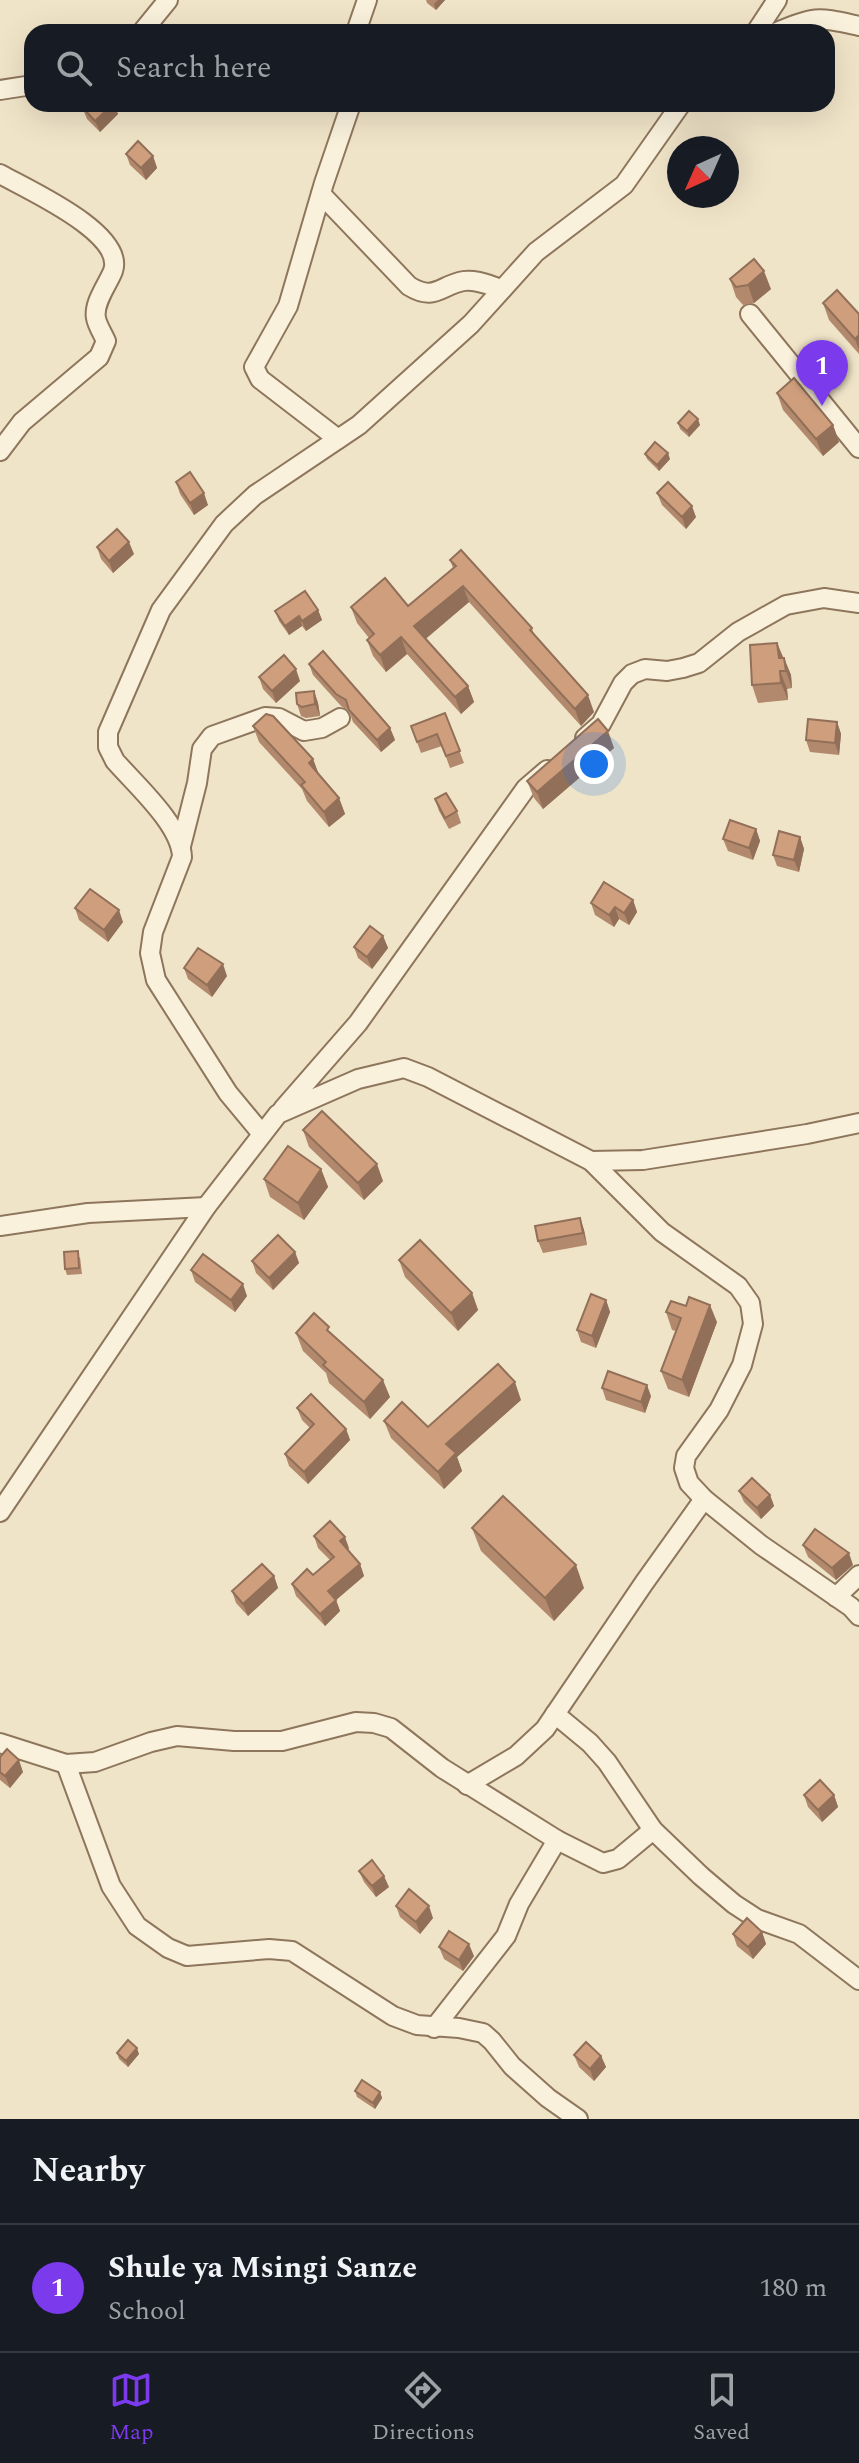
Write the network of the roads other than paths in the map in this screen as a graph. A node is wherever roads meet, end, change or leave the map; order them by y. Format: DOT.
graph roads {
  1 [pos="168,0"];
  2 [pos="367,0"];
  3 [pos="777,0"];
  4 [pos="148,24"];
  5 [pos="359,24"];
  6 [pos="761,24"];
  7 [pos="796,24"];
  8 [pos="859,26"];
  9 [pos="24,86"];
  10 [pos="0,90"];
  11 [pos="348,112"];
  12 [pos="675,112"];
  13 [pos="0,174"];
  14 [pos="321,194"];
  15 [pos="502,289"];
  16 [pos="750,314"];
  17 [pos="338,439"];
  18 [pos="859,448"];
  19 [pos="0,451"];
  20 [pos="859,603"];
  21 [pos="340,718"];
  22 [pos="181,846"];
  23 [pos="278,1114"];
  24 [pos="859,1123"];
  25 [pos="262,1134"];
  26 [pos="591,1161"];
  27 [pos="206,1207"];
  28 [pos="0,1226"];
  29 [pos="704,1499"];
  30 [pos="0,1512"];
  31 [pos="859,1575"];
  32 [pos="836,1597"];
  33 [pos="859,1616"];
  34 [pos="555,1714"];
  35 [pos="0,1743"];
  36 [pos="66,1764"];
  37 [pos="467,1785"];
  38 [pos="653,1830"];
  39 [pos="557,1840"];
  40 [pos="859,1980"];
  41 [pos="434,2028"];
  42 [pos="578,2119"];
  1 -- 4 [label="street"];
  2 -- 5 [label="street"];
  3 -- 6 [label="street"];
  7 -- 8 [label="street"];
  9 -- 10 [label="street"];
  11 -- 14 [label="street"];
  12 -- 15 [label="street"];
  13 -- 19 [label="street"];
  14 -- 15 [label="street"];
  14 -- 17 [label="street"];
  15 -- 17 [label="street"];
  16 -- 18 [label="street"];
  17 -- 22 [label="street"];
  20 -- 23 [label="street"];
  21 -- 22 [label="street"];
  22 -- 25 [label="street"];
  23 -- 25 [label="street"];
  23 -- 26 [label="street"];
  24 -- 26 [label="street"];
  25 -- 27 [label="street"];
  26 -- 29 [label="street"];
  27 -- 28 [label="street"];
  27 -- 30 [label="street"];
  29 -- 32 [label="street"];
  29 -- 34 [label="street"];
  31 -- 32 [label="street"];
  32 -- 33 [label="street"];
  34 -- 37 [label="street"];
  34 -- 38 [label="street"];
  35 -- 36 [label="street"];
  36 -- 37 [label="street"];
  36 -- 41 [label="street"];
  37 -- 39 [label="street"];
  38 -- 39 [label="street"];
  38 -- 40 [label="street"];
  39 -- 41 [label="street"];
  41 -- 42 [label="street"];
}
